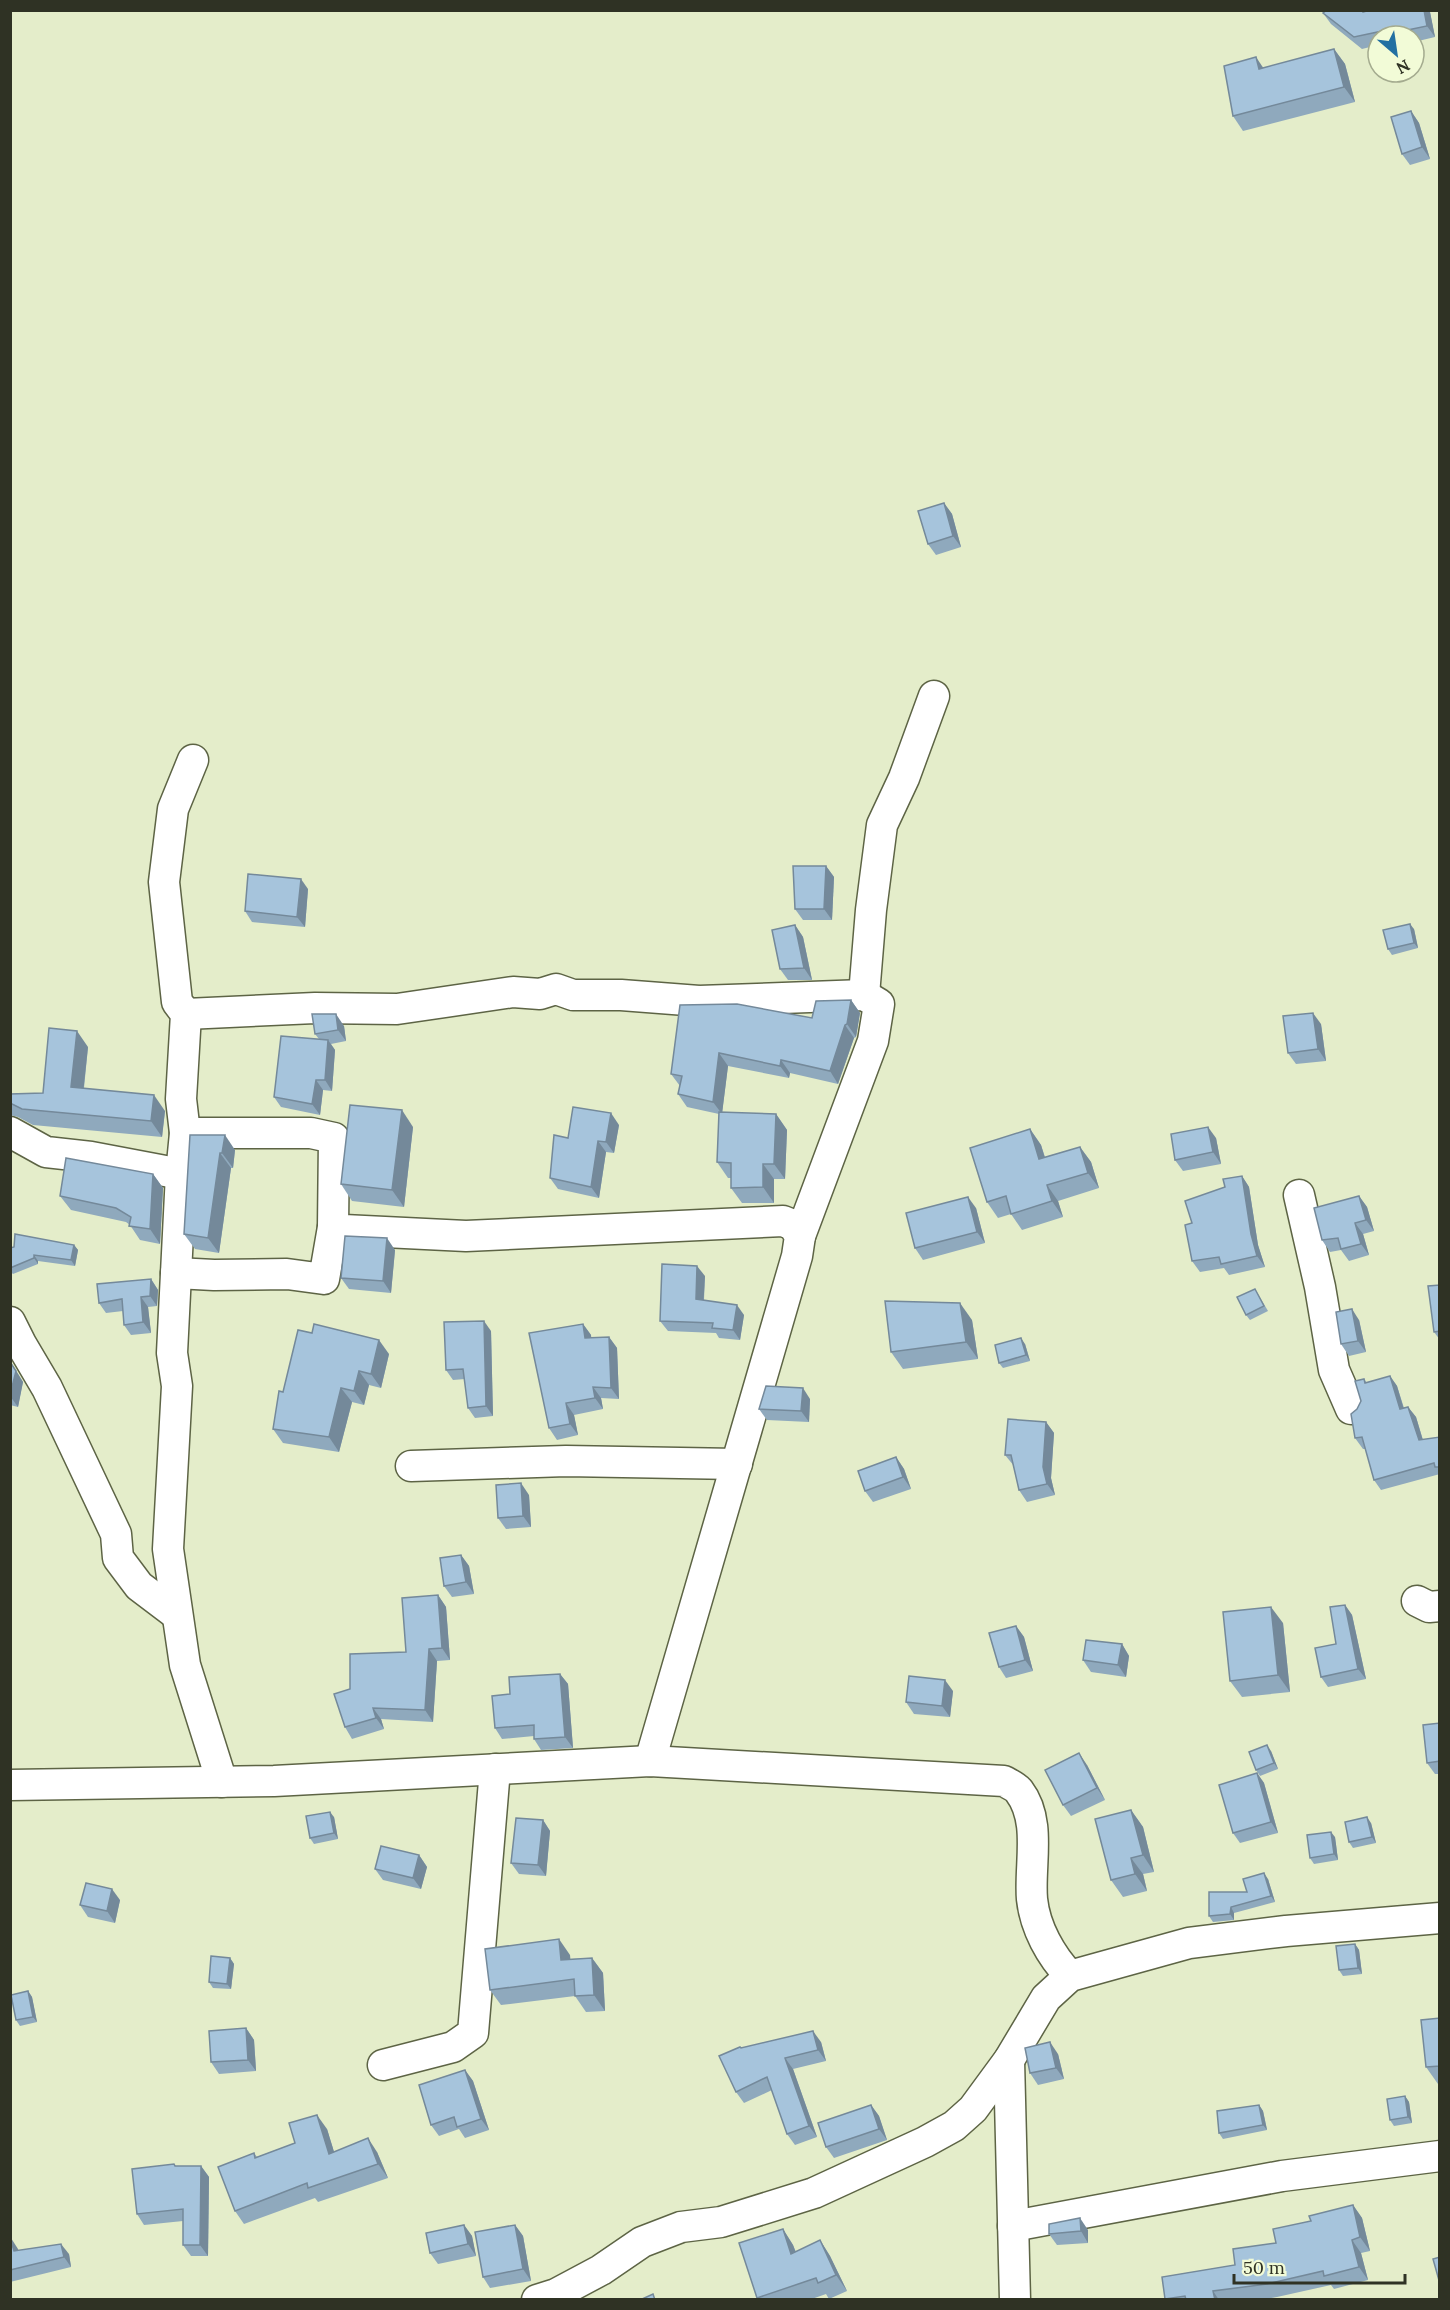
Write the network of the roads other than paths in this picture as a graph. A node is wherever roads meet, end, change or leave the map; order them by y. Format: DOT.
graph roads {
  1 [pos="934,696"];
  2 [pos="193,760"];
  3 [pos="864,995"];
  4 [pos="186,1014"];
  5 [pos="10,1132"];
  6 [pos="185,1133"];
  7 [pos="181,1174"];
  8 [pos="1299,1195"];
  9 [pos="333,1227"];
  10 [pos="800,1236"];
  11 [pos="176,1273"];
  12 [pos="10,1322"];
  13 [pos="1351,1409"];
  14 [pos="737,1464"];
  15 [pos="411,1466"];
  16 [pos="176,1614"];
  17 [pos="651,1761"];
  18 [pos="495,1769"];
  19 [pos="222,1782"];
  20 [pos="10,1785"];
  21 [pos="1440,1918"];
  22 [pos="1070,1976"];
  23 [pos="1009,2060"];
  24 [pos="383,2065"];
  25 [pos="1440,2156"];
  26 [pos="1013,2226"];
  27 [pos="537,2300"];
  28 [pos="1015,2300"];
  1 -- 3 [label="street"];
  2 -- 4 [label="street"];
  3 -- 4 [label="street"];
  3 -- 10 [label="street"];
  4 -- 6 [label="street"];
  5 -- 7 [label="street"];
  6 -- 7 [label="street"];
  6 -- 9 [label="street"];
  7 -- 11 [label="street"];
  8 -- 13 [label="street"];
  9 -- 10 [label="street"];
  9 -- 11 [label="street"];
  10 -- 14 [label="street"];
  11 -- 16 [label="street"];
  12 -- 16 [label="street"];
  14 -- 15 [label="street"];
  14 -- 17 [label="street"];
  16 -- 19 [label="street"];
  17 -- 18 [label="street"];
  17 -- 22 [label="street"];
  18 -- 19 [label="street"];
  18 -- 24 [label="street"];
  19 -- 20 [label="street"];
  21 -- 22 [label="street"];
  22 -- 23 [label="street"];
  23 -- 26 [label="street"];
  23 -- 27 [label="street"];
  25 -- 26 [label="street"];
  26 -- 28 [label="street"];
}
